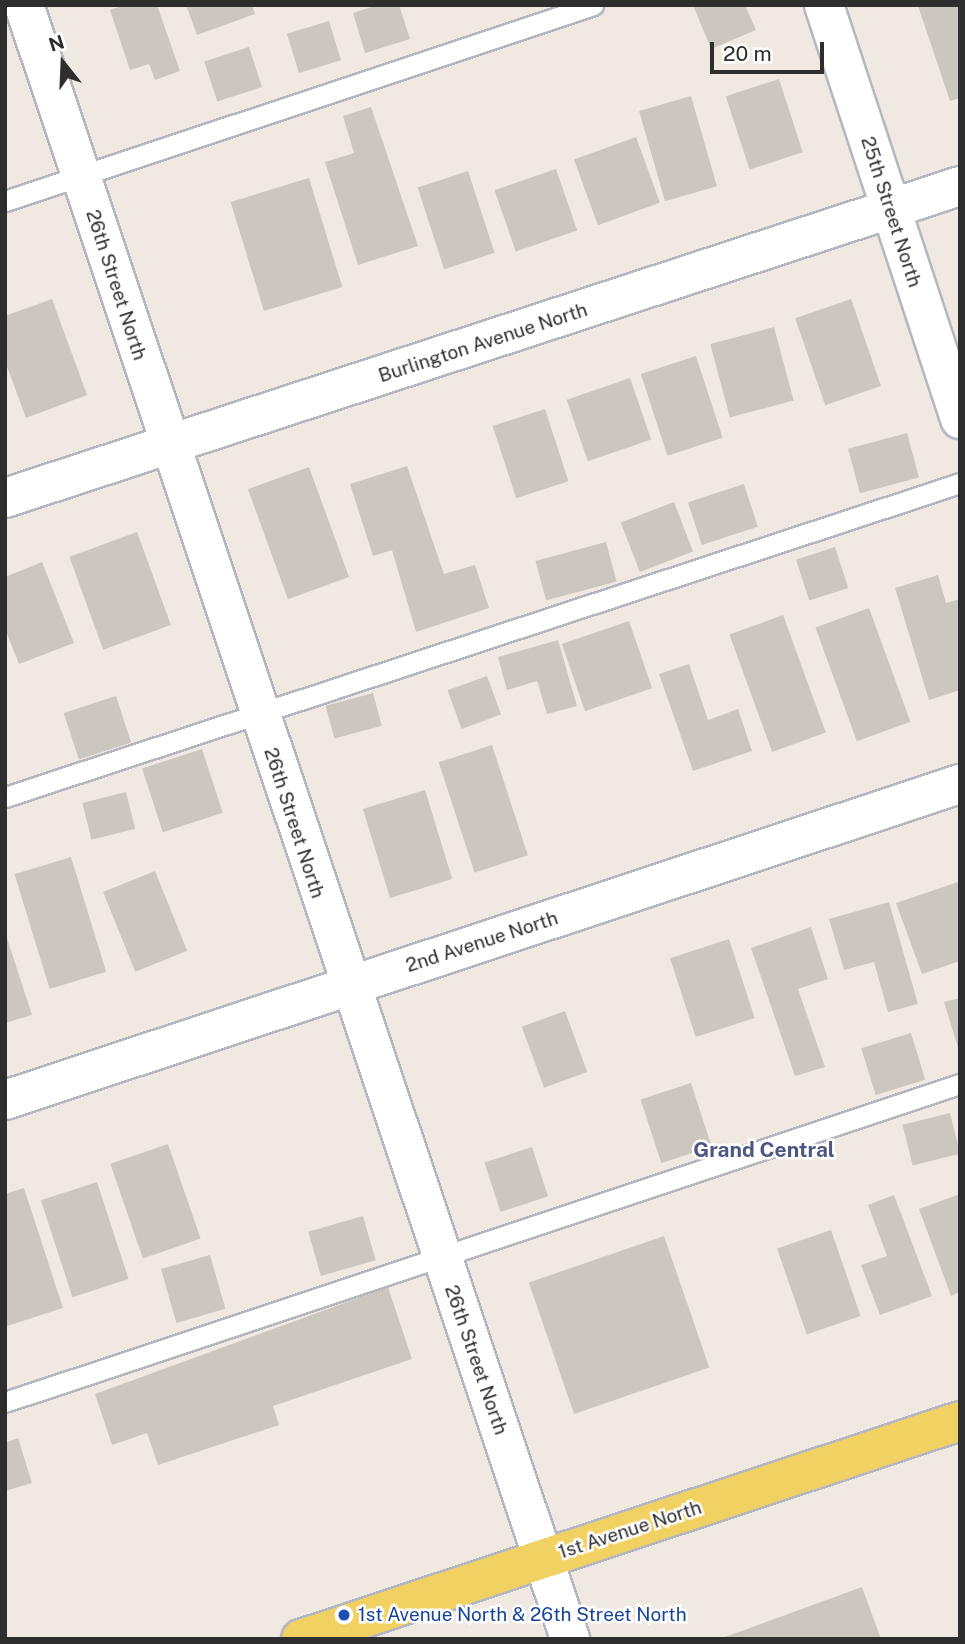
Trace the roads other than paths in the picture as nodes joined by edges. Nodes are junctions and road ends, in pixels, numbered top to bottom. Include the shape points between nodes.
1 (24, 5) edge
2 (593, 5) edge
3 (824, 5) edge
4 (80, 176) junction
5 (960, 186) edge
6 (5, 201) edge
7 (891, 210) junction
8 (960, 419) edge
9 (169, 444) junction
10 (960, 483) edge
11 (5, 498) edge
12 (258, 714) junction
13 (960, 784) edge
14 (5, 797) edge
15 (348, 986) junction
16 (960, 1084) edge
17 (5, 1100) edge
18 (440, 1257) junction
19 (5, 1402) edge
20 (960, 1421) edge
21 (543, 1559) junction
22 (312, 1637) edge
23 (570, 1639) edge

1 - 4 street, 26th Street North
2 - 4 lane
3 - 7 street, 25th Street North
4 - 6 lane
4 - 9 street, 26th Street North
5 - 7 street, Burlington Avenue North
7 - 8 street, 25th Street North
7 - 9 street, Burlington Avenue North
9 - 11 street, Burlington Avenue North
9 - 12 street, 26th Street North
10 - 12 lane
12 - 14 lane
12 - 15 street, 26th Street North
13 - 15 street, 2nd Avenue North
15 - 17 street, 2nd Avenue North
15 - 18 street, 26th Street North
16 - 18 lane
18 - 19 lane
18 - 21 street, 26th Street North
20 - 21 main road, 1st Avenue North
21 - 22 main road, 1st Avenue North
21 - 23 street, 26th Street North

